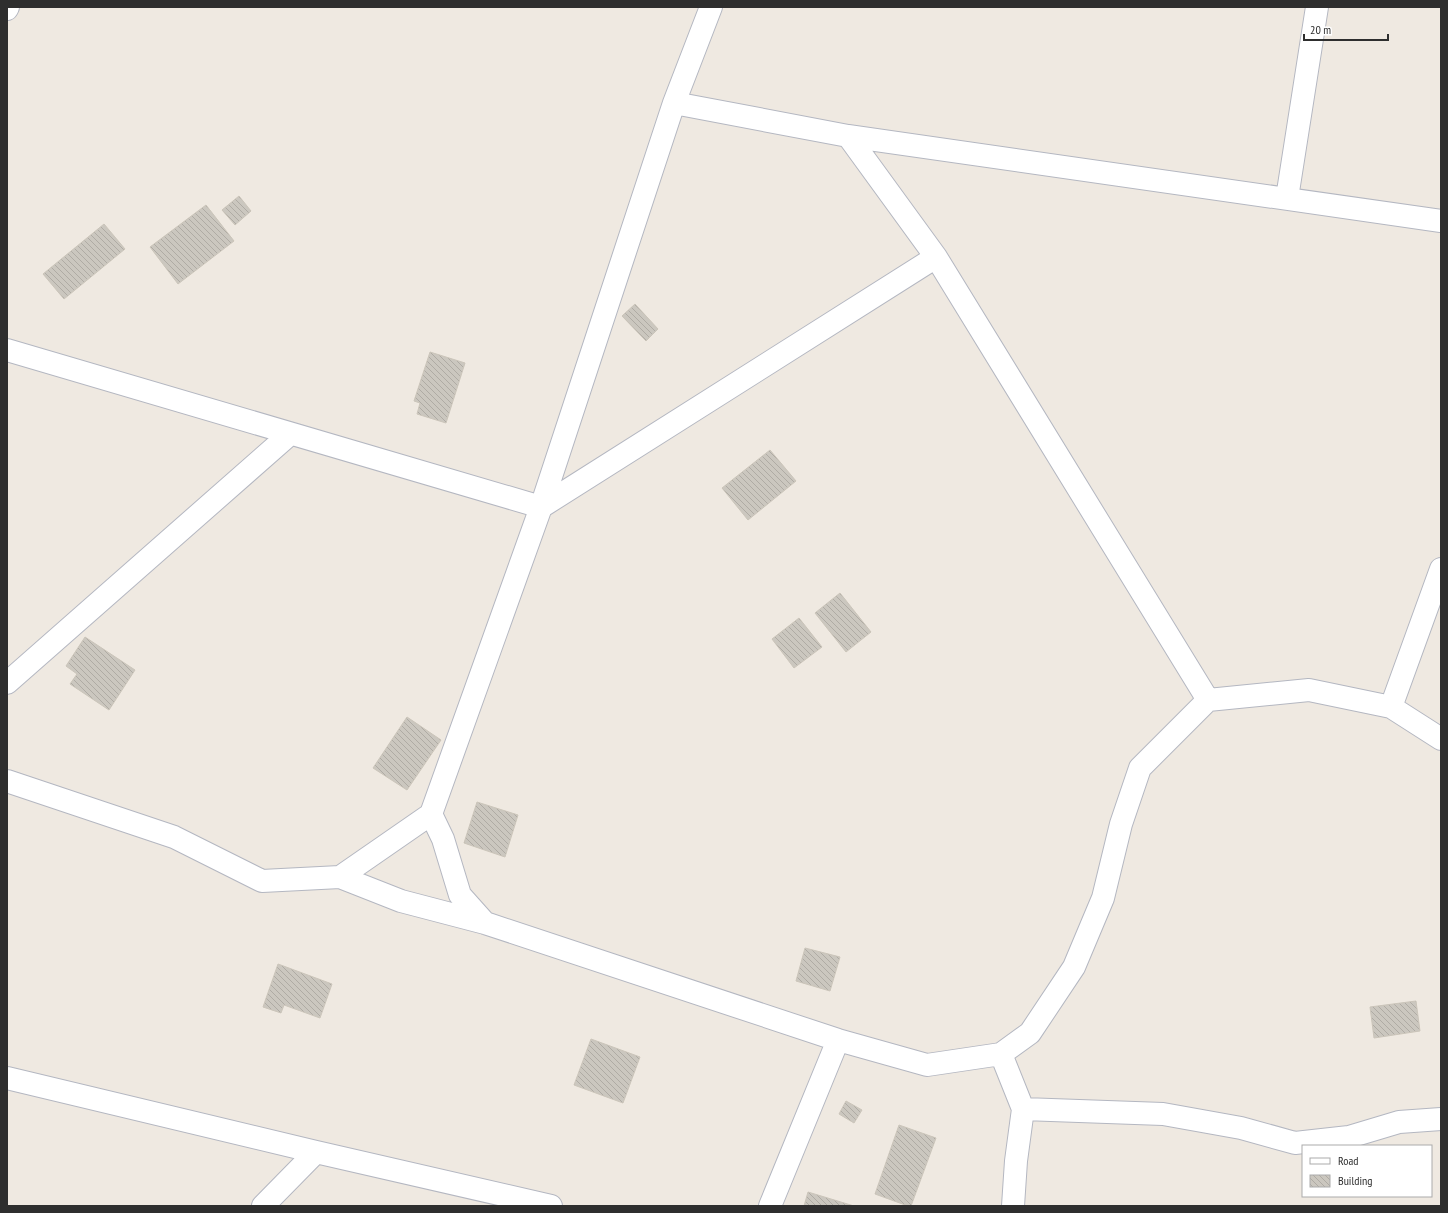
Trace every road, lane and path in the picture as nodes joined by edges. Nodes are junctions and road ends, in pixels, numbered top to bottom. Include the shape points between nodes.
1 (711, 7) edge
2 (1317, 7) edge
3 (674, 103) junction
4 (848, 136) junction
5 (1287, 198) junction
6 (1441, 220) edge
7 (936, 257) junction
8 (7, 350) edge
9 (290, 434) junction
10 (541, 508) junction
11 (1441, 569) edge
12 (7, 683) edge
13 (1208, 700) junction
14 (1391, 707) junction
15 (1441, 739) edge
16 (7, 781) edge
17 (432, 814) junction
18 (340, 877) junction
19 (485, 923) junction
20 (838, 1040) junction
21 (1001, 1054) junction
22 (7, 1078) edge
23 (1023, 1109) junction
24 (1441, 1119) edge
25 (316, 1152) junction
26 (499, 1200) edge
27 (263, 1206) edge
28 (551, 1206) edge
29 (770, 1206) edge
30 (1013, 1206) edge

1 - 3 street
2 - 5 street
3 - 4 street
3 - 10 street
4 - 5 street
4 - 7 street
5 - 6 street
7 - 10 street
7 - 13 street
8 - 9 street
9 - 10 street
9 - 12 street
10 - 17 street
11 - 14 street
13 - 14 street via 1309,690
13 - 21 street via 1140,768 1121,824 1103,898 1074,967 1030,1034
14 - 15 street
16 - 18 street via 174,837 262,881
17 - 18 street
17 - 19 street via 443,839 460,895
18 - 19 street via 401,901
19 - 20 street
20 - 21 street via 927,1065
20 - 29 street
21 - 23 street
22 - 25 street
23 - 24 street via 1163,1114 1241,1128 1295,1143 1349,1137 1399,1122
23 - 30 street
25 - 26 street
25 - 27 street
26 - 28 street

